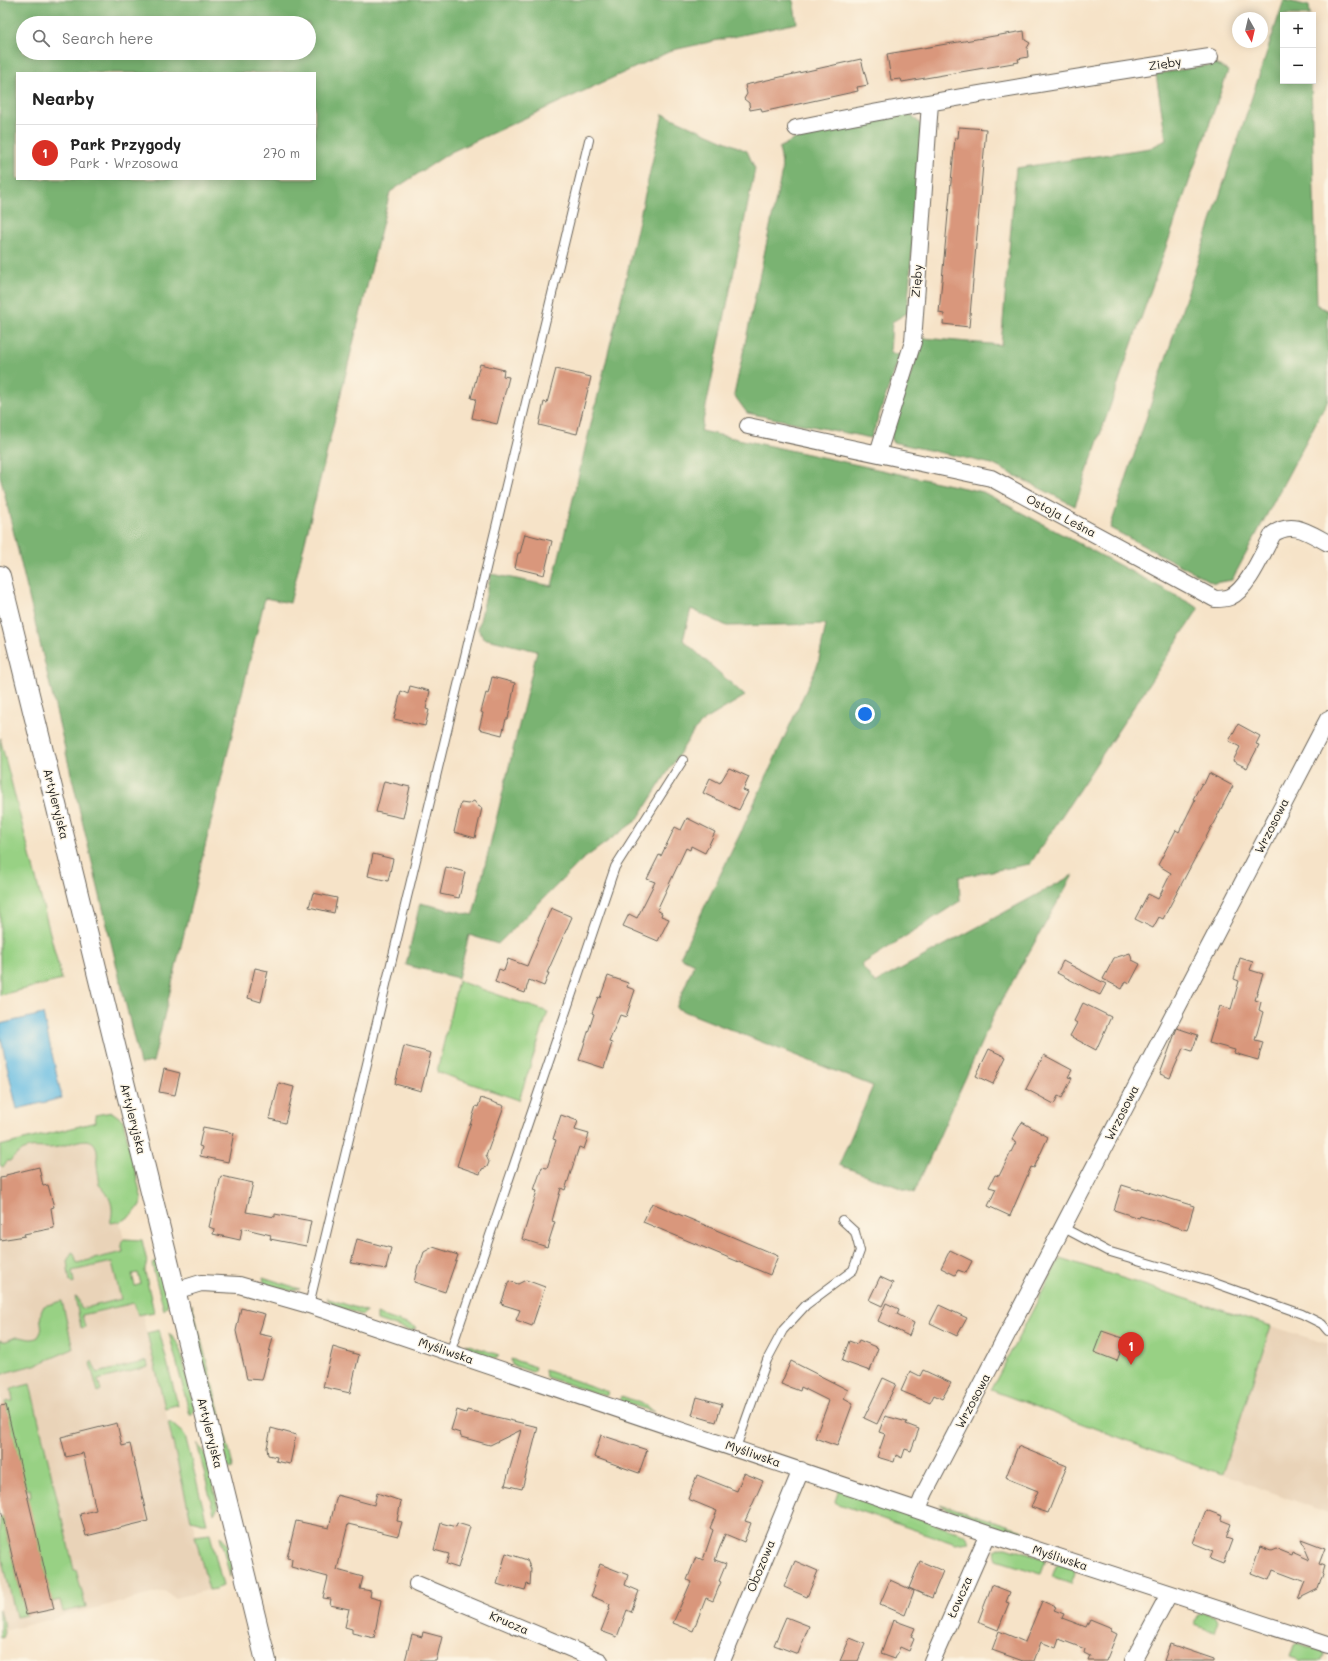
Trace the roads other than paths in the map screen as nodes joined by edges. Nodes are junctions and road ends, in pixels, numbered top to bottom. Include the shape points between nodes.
1 (1210, 57) dead end
2 (930, 103) junction
3 (796, 128) dead end
4 (589, 140) dead end
5 (748, 426) dead end
6 (878, 453) junction
7 (1328, 543) edge
8 (0, 576) edge
9 (1328, 719) edge
10 (683, 760) dead end
11 (842, 1220) dead end
12 (1064, 1228) junction
13 (175, 1291) junction
14 (309, 1305) junction
15 (1328, 1331) edge
16 (450, 1353) junction
17 (736, 1448) junction
18 (801, 1470) junction
19 (918, 1509) junction
20 (988, 1534) junction
21 (417, 1584) dead end
22 (1169, 1594) junction
23 (1328, 1645) edge
24 (266, 1661) edge
25 (600, 1661) edge
26 (722, 1661) edge
27 (932, 1661) edge
28 (1133, 1661) edge

1 - 2 street, Zięby
2 - 3 street, Zięby
2 - 6 street, Zięby via 913,342
4 - 14 lane
5 - 6 street, Ostoja Leśna
6 - 7 street, Ostoja Leśna via 992,478 1215,599 1230,597 1239,591 1273,534 1281,529 1292,527
8 - 13 street, Artyleryjska
9 - 12 street, Wrzosowa
10 - 16 lane via 615,867
11 - 17 lane via 855,1232 860,1251 853,1270 806,1305 783,1330 767,1360
12 - 15 lane via 1107,1251 1210,1281 1302,1314 1322,1324
12 - 19 street, Wrzosowa
13 - 14 street, Myśliwska via 201,1283 239,1285
13 - 24 street, Artyleryjska
14 - 16 street, Myśliwska
16 - 17 street, Myśliwska
17 - 18 street, Myśliwska
18 - 19 street, Myśliwska
18 - 26 street, Obozowa
19 - 20 street, Myśliwska
20 - 22 street, Myśliwska
20 - 27 street, Łowcza
21 - 25 street, Krucza
22 - 23 street, Myśliwska
22 - 28 street

